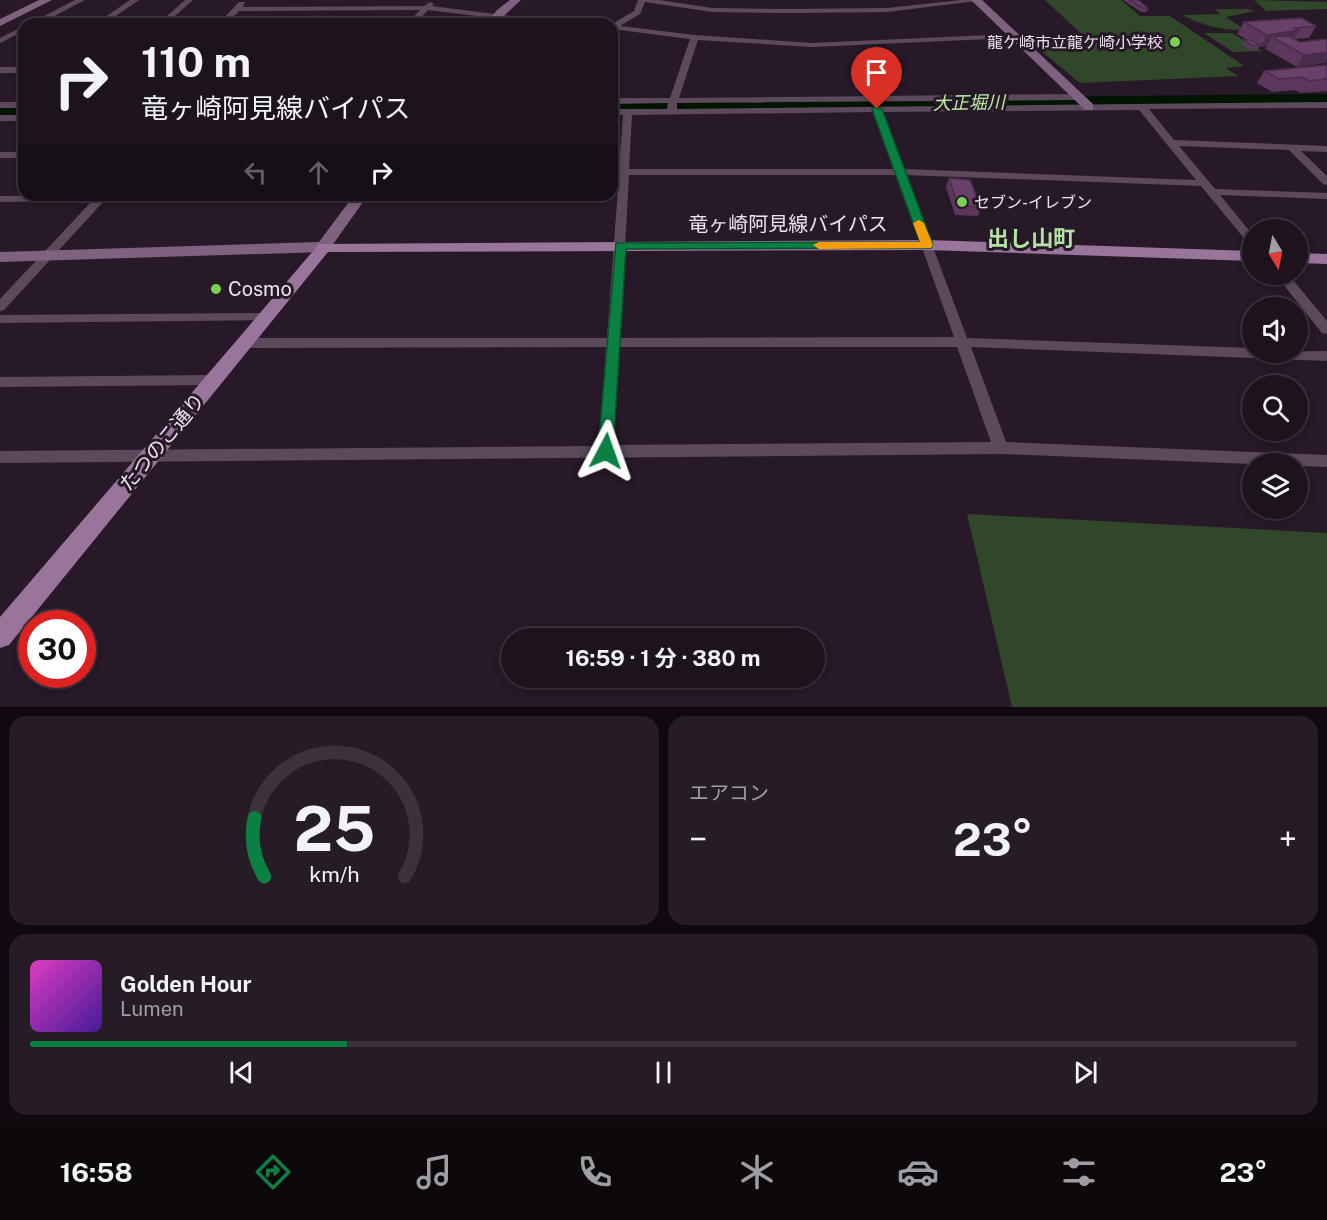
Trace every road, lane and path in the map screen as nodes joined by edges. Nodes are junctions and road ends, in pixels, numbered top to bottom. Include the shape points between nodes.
1 (47, 0) edge
2 (81, 0) edge
3 (135, 0) edge
4 (189, 0) edge
5 (247, 0) edge
6 (437, 0) edge
7 (516, 0) edge
8 (644, 0) edge
9 (976, 0) edge
10 (981, 0) edge
11 (778, 1) edge
12 (425, 8) junction
13 (237, 9) junction
14 (791, 11) junction
15 (498, 15) junction
16 (45, 18) edge
17 (108, 18) edge
18 (169, 18) edge
19 (228, 18) edge
20 (416, 18) edge
21 (495, 18) edge
22 (516, 18) edge
23 (0, 22) edge
24 (618, 23) edge
25 (618, 28) edge
26 (18, 31) edge
27 (1012, 36) junction
28 (696, 38) junction
29 (0, 40) edge
30 (0, 70) edge
31 (18, 70) edge
32 (1078, 97) junction
33 (618, 101) edge
34 (0, 105) edge
35 (18, 105) edge
36 (1327, 105) edge
37 (672, 106) junction
38 (1089, 107) junction
39 (1142, 107) junction
40 (877, 109) junction
41 (628, 111) junction
42 (618, 112) edge
43 (0, 118) edge
44 (18, 118) edge
45 (1172, 143) junction
46 (1292, 148) junction
47 (1327, 149) edge
48 (18, 154) edge
49 (0, 155) edge
50 (618, 172) edge
51 (899, 172) junction
52 (1327, 182) edge
53 (1209, 188) junction
54 (1327, 196) edge
55 (0, 199) edge
56 (18, 199) edge
57 (98, 201) edge
58 (357, 201) edge
59 (1242, 229) edge
60 (927, 245) junction
61 (620, 246) junction
62 (324, 247) junction
63 (1242, 256) edge
64 (0, 257) edge
65 (47, 257) junction
66 (1308, 258) edge
67 (1327, 259) edge
68 (1290, 285) edge
69 (0, 308) edge
70 (267, 316) junction
71 (0, 319) edge
72 (1327, 330) edge
73 (613, 341) junction
74 (962, 342) junction
75 (244, 343) junction
76 (1327, 356) edge
77 (213, 380) junction
78 (0, 382) edge
79 (1001, 448) junction
80 (606, 451) junction
81 (151, 455) junction
82 (0, 457) edge
83 (1327, 461) edge
84 (0, 636) edge

1 - 23 street
2 - 16 street
3 - 17 street
4 - 18 street
5 - 13 street
6 - 12 street
7 - 15 street
8 - 14 street via 711,10
8 - 24 street via 637,12
9 - 10 street
9 - 14 street via 887,10
9 - 27 street
11 - 14 street
12 - 13 street
12 - 15 street
12 - 20 street
13 - 19 street
15 - 21 street
15 - 22 street
25 - 28 street
26 - 29 street
27 - 28 street via 812,45
27 - 32 street
28 - 37 street
30 - 31 street
32 - 37 street
32 - 38 street
33 - 37 street
34 - 35 street
36 - 39 street
37 - 40 street
37 - 41 street
38 - 39 street
38 - 40 street
39 - 45 street
40 - 51 street
41 - 42 street
41 - 50 street
43 - 44 street
45 - 46 street
45 - 53 street
46 - 47 street
46 - 52 street
48 - 49 street
50 - 51 street
50 - 61 street
51 - 53 street
51 - 60 street
53 - 54 street
53 - 59 street
55 - 56 street
57 - 65 street
58 - 62 street
60 - 61 main road, 竜ヶ崎阿見線バイパス
60 - 63 main road, 竜ヶ崎阿見線バイパス
60 - 74 street
61 - 62 main road, 竜ヶ崎阿見線バイパス
61 - 73 street
62 - 65 street
62 - 70 main road, たつのこ通り
64 - 65 street
65 - 69 street
66 - 67 main road
68 - 72 street
70 - 71 street
70 - 75 main road, たつのこ通り
73 - 74 street
73 - 75 street
73 - 80 street
74 - 76 street
74 - 79 street
75 - 77 main road, たつのこ通り
77 - 78 street
77 - 81 main road, たつのこ通り
79 - 80 street
79 - 83 street
80 - 81 street
81 - 82 street
81 - 84 main road, たつのこ通り

